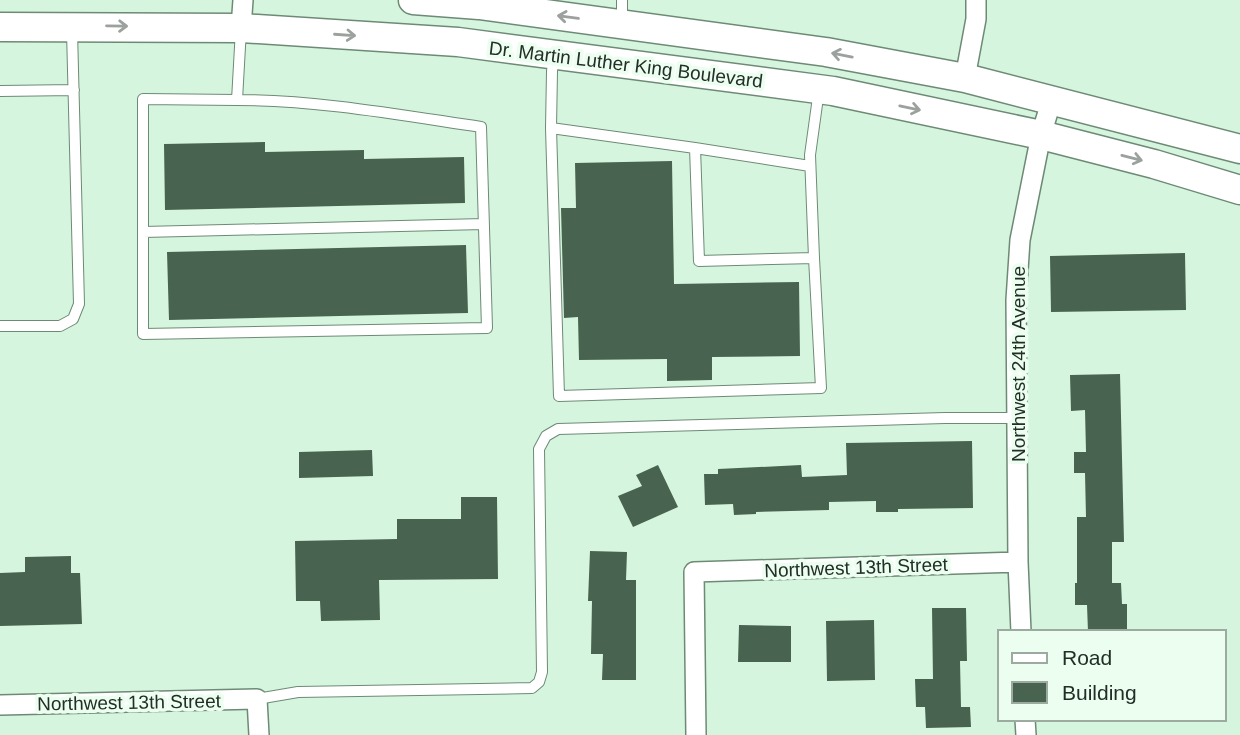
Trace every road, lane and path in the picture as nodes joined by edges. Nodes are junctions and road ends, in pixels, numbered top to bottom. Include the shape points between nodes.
1 (243, 0) edge
2 (413, 0) edge
3 (976, 0) edge
4 (479, 2) edge
5 (622, 12) edge
6 (72, 26) junction
7 (0, 27) edge
8 (241, 28) junction
9 (555, 55) junction
10 (965, 78) junction
11 (742, 79) junction
12 (74, 90) junction
13 (819, 90) junction
14 (0, 91) edge
15 (1052, 99) junction
16 (237, 100) junction
17 (551, 128) junction
18 (1041, 135) junction
19 (695, 148) junction
20 (1240, 149) edge
21 (810, 166) junction
22 (1240, 190) edge
23 (484, 223) junction
24 (143, 232) junction
25 (814, 258) junction
26 (0, 326) edge
27 (1017, 418) junction
28 (1018, 562) junction
29 (1021, 630) edge
30 (257, 699) junction
31 (0, 705) edge
32 (258, 735) edge
33 (696, 735) edge

1 - 8 street
2 - 4 main road, Dr. Martin Luther King Boulevard
3 - 10 street
5 -> 4 main road, Dr. Martin Luther King Boulevard
10 -> 5 main road, Dr. Martin Luther King Boulevard
6 - 7 main road, Dr. Martin Luther King Boulevard
6 -> 8 main road, Dr. Martin Luther King Boulevard
6 - 12 lane
8 -> 9 main road, Dr. Martin Luther King Boulevard via 458,42
8 - 16 lane
9 - 11 main road, Dr. Martin Luther King Boulevard
9 - 17 lane
10 - 11 main road via 908,86 781,65
10 - 15 main road, Dr. Martin Luther King Boulevard
11 - 13 main road, Dr. Martin Luther King Boulevard
12 - 14 lane
12 - 26 lane via 79,304 73,319 60,326
13 -> 18 main road, Dr. Martin Luther King Boulevard
13 - 21 lane
15 - 18 street, Northwest 24th Avenue
15 - 20 main road, Dr. Martin Luther King Boulevard
16 - 23 lane via 367,110 481,127
16 - 24 lane via 143,99
17 - 19 lane
17 - 25 lane via 559,396 821,388
18 -> 22 main road, Dr. Martin Luther King Boulevard
18 - 27 street, Northwest 24th Avenue via 1020,240
19 - 21 lane
19 - 25 lane via 699,261
21 - 25 lane
23 - 24 lane
23 - 24 lane via 487,328 143,334
27 - 28 street, Northwest 24th Avenue
27 - 30 lane via 558,429 546,436 539,449 542,672 533,688 298,692
28 - 29 street, Northwest 24th Avenue
28 - 33 street, Northwest 13th Street via 694,572
30 - 31 street, Northwest 13th Street
30 - 32 street

